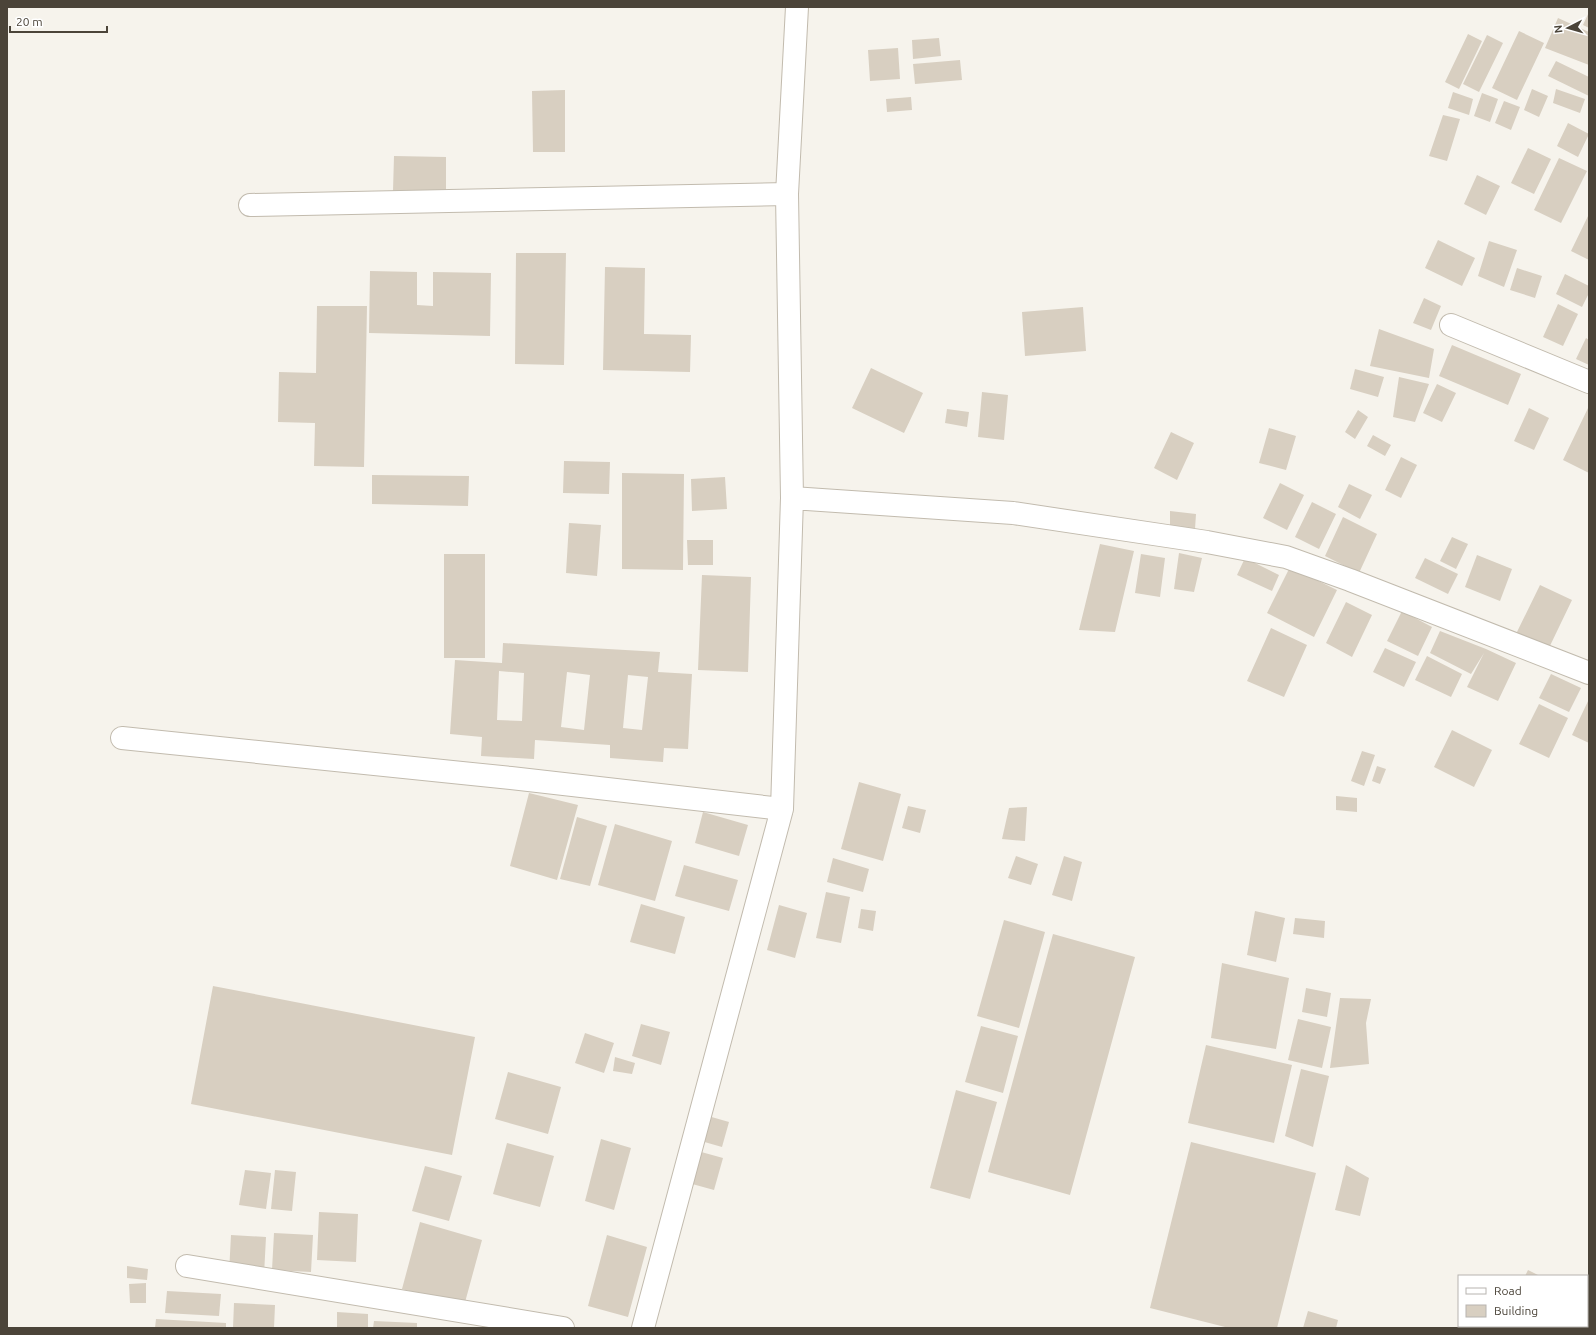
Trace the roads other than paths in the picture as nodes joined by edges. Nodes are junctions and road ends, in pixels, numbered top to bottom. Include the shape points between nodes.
1 (797, 7) edge
2 (788, 194) junction
3 (250, 204) dead end
4 (1451, 325) dead end
5 (1589, 382) edge
6 (792, 498) junction
7 (1589, 673) edge
8 (122, 738) dead end
9 (782, 809) junction
10 (187, 1266) dead end
11 (564, 1328) edge
12 (643, 1328) edge

1 - 2 street
2 - 3 street
2 - 6 street
4 - 5 street
6 - 7 street via 1013,514 1208,542 1286,557
6 - 9 street
8 - 9 street
9 - 12 street
10 - 11 street

